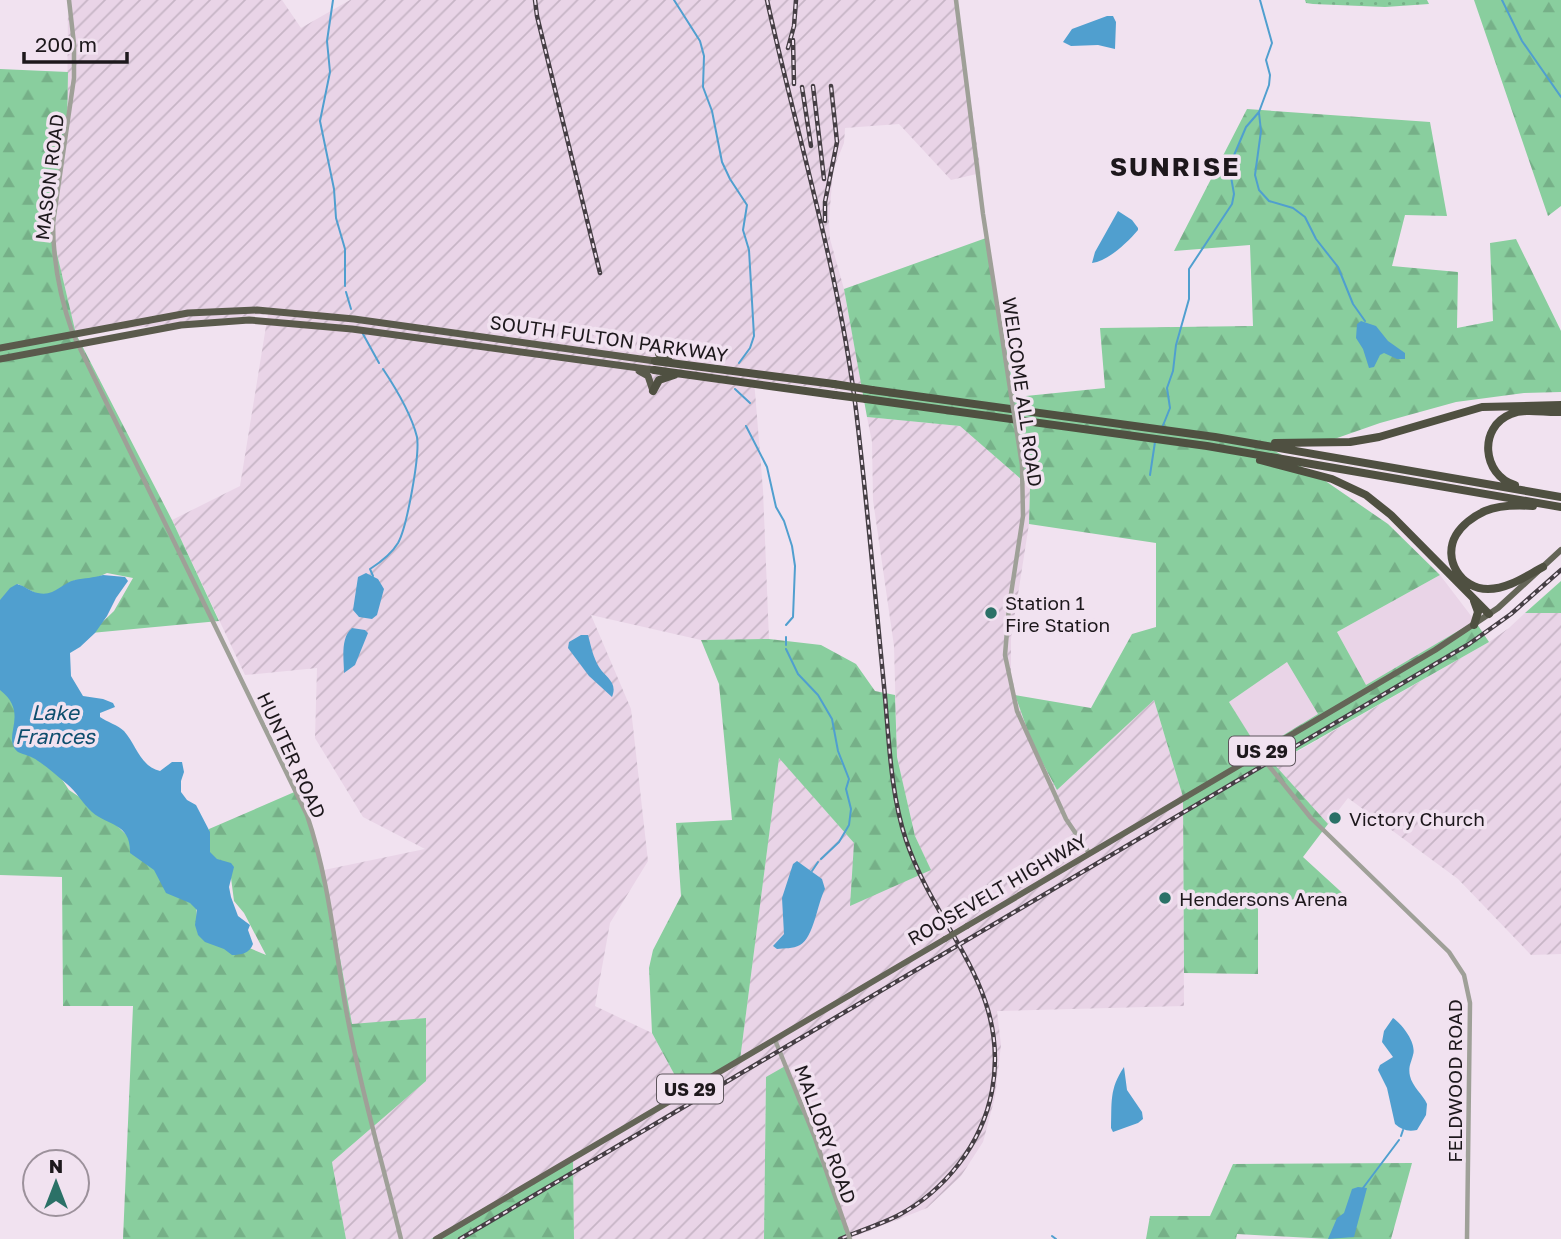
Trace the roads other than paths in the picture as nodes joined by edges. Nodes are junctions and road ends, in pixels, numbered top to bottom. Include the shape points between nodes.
1 (69, 0) edge
2 (956, 0) edge
3 (73, 334) junction
4 (657, 341) joint
5 (78, 344) junction
6 (0, 348) edge
7 (639, 358) junction
8 (0, 359) edge
9 (655, 361) joint
10 (671, 362) junction
11 (621, 366) junction
12 (654, 370) joint
13 (684, 374) junction
14 (100, 391) joint
15 (653, 391) joint
16 (1561, 405) edge
17 (1561, 412) edge
18 (1215, 437) junction
19 (1207, 446) junction
20 (1545, 494) junction
21 (1561, 497) edge
22 (1561, 508) edge
23 (1561, 550) edge
24 (1543, 568) junction
25 (1466, 582) junction
26 (1473, 598) junction
27 (1491, 613) junction
28 (1474, 625) junction
29 (1261, 752) junction
30 (1089, 853) junction
31 (775, 1040) junction
32 (401, 1239) edge
33 (436, 1239) edge
34 (850, 1239) edge
35 (1467, 1239) edge

1 - 3 street, MASON ROAD via 74,78 53,245 60,295
2 - 30 street, WELCOME ALL ROAD, bridge via 1022,466 1023,516 1005,655 1016,707 1066,819
3 - 5 street, MASON ROAD
3 - 6 highway, SOUTH FULTON PARKWAY
3 - 7 highway, SOUTH FULTON PARKWAY via 188,313 266,310
4 - 7 highway via 651,354
4 - 10 highway via 659,354
5 - 8 highway, SOUTH FULTON PARKWAY
5 - 11 highway, SOUTH FULTON PARKWAY via 181,326 270,321
5 - 14 street, MASON ROAD
7 - 9 highway, SOUTH FULTON PARKWAY
9 - 10 highway, SOUTH FULTON PARKWAY
10 - 18 highway, SOUTH FULTON PARKWAY, bridge
11 - 12 highway, SOUTH FULTON PARKWAY
11 - 15 highway via 646,374
12 - 13 highway, SOUTH FULTON PARKWAY
13 - 15 highway via 662,378
13 - 19 highway, SOUTH FULTON PARKWAY, bridge
14 - 32 street, HUNTER ROAD via 307,815 330,898 355,1056
16 - 18 highway via 1482,407 1350,442 1304,444
17 - 20 highway via 1509,415 1496,425 1488,446 1491,466 1500,478
18 - 20 highway
19 - 22 highway
19 - 26 highway via 1355,489 1391,514
20 - 21 highway
22 - 25 highway via 1500,507 1474,518 1456,535 1452,551 1455,569
23 - 24 main road, ROOSEVELT HIGHWAY / US 29
24 - 25 highway via 1494,589
24 - 27 main road, ROOSEVELT HIGHWAY / US 29
25 - 27 highway
26 - 27 highway
26 - 28 highway via 1478,612
27 - 28 main road, ROOSEVELT HIGHWAY / US 29
28 - 29 main road, ROOSEVELT HIGHWAY / US 29
29 - 30 main road, ROOSEVELT HIGHWAY / US 29
29 - 35 street, FELDWOOD ROAD via 1311,818 1449,952 1464,975 1470,1003
30 - 31 main road, ROOSEVELT HIGHWAY / US 29, bridge
31 - 33 main road, ROOSEVELT HIGHWAY / US 29
31 - 34 street, MALLORY ROAD, bridge

